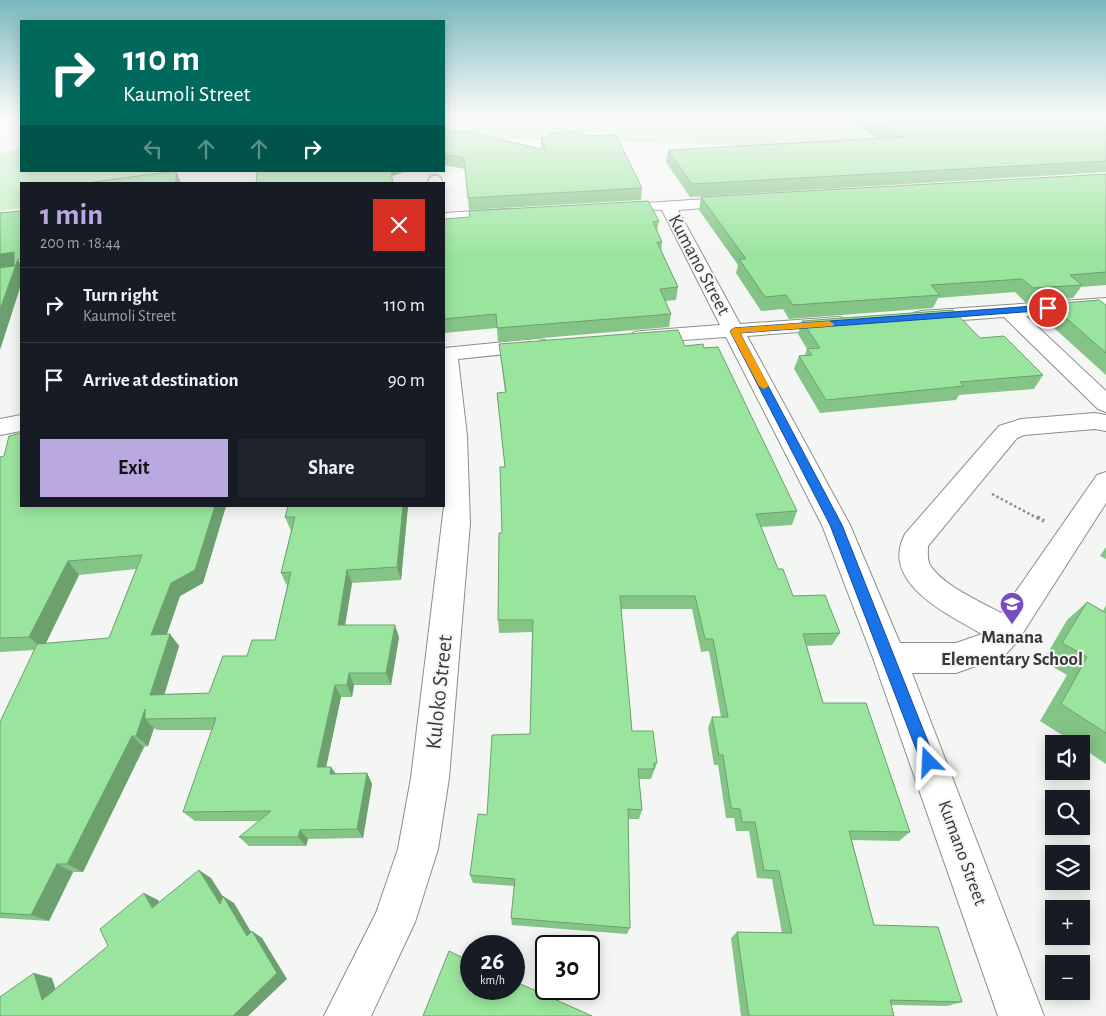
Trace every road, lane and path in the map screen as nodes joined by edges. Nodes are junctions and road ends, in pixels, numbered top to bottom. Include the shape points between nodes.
1 (750, 201) edge
2 (666, 206) junction
3 (633, 207) edge
4 (520, 213) edge
5 (445, 218) edge
6 (1106, 304) edge
7 (1009, 310) junction
8 (900, 319) edge
9 (860, 322) edge
10 (734, 331) junction
11 (619, 339) edge
12 (560, 343) edge
13 (445, 354) edge
14 (1106, 404) edge
15 (20, 423) edge
16 (1106, 423) edge
17 (0, 427) edge
18 (1106, 482) edge
19 (983, 489) dead end
20 (1045, 521) dead end
21 (1006, 632) junction
22 (890, 658) junction
23 (347, 1016) edge
24 (1021, 1016) edge

1 - 2 street
2 - 3 street
2 - 10 street, Kumano Street
4 - 5 street
6 - 7 street
7 - 8 street
7 - 14 street
9 - 10 street
10 - 11 street
10 - 22 street, Kumano Street via 836,525
12 - 13 street
13 - 23 street, Kuloko Street via 455,436 456,523 430,778 418,850 394,922
15 - 17 street
16 - 21 street via 1095,421 1020,427 1008,432 914,542 912,554 918,572 937,590
18 - 21 street
19 - 20 path
21 - 22 street via 992,646 956,658
22 - 24 street, Kumano Street

